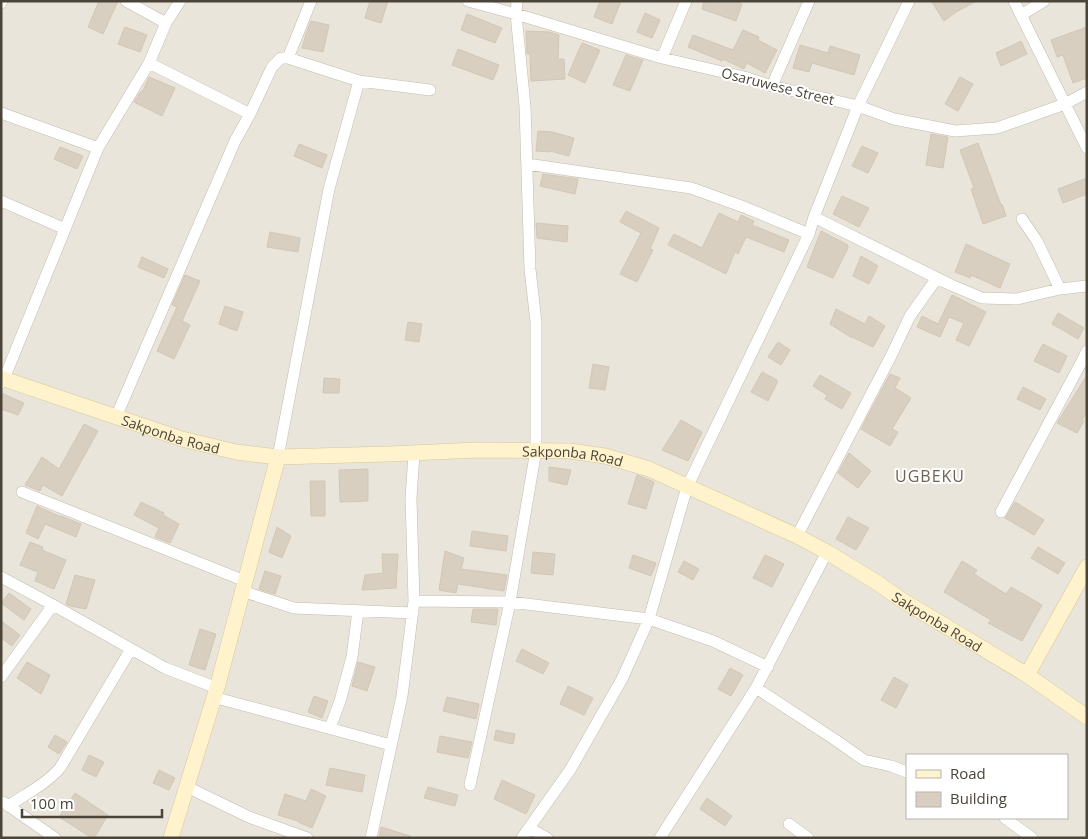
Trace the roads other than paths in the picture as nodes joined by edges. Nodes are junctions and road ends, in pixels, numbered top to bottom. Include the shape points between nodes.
1 (126, 1) edge
2 (180, 1) edge
3 (311, 1) edge
4 (468, 1) edge
5 (517, 1) edge
6 (686, 1) edge
7 (809, 1) edge
8 (909, 1) edge
9 (1014, 1) edge
10 (1044, 1) edge
11 (516, 14) junction
12 (1021, 15) junction
13 (166, 23) junction
14 (288, 58) junction
15 (662, 58) junction
16 (149, 63) junction
17 (359, 81) junction
18 (772, 86) junction
19 (430, 90) dead end
20 (1087, 92) edge
21 (1065, 104) junction
22 (858, 106) junction
23 (1, 114) edge
24 (250, 114) junction
25 (98, 148) junction
26 (1087, 148) edge
27 (526, 164) junction
28 (1, 201) edge
29 (814, 217) junction
30 (1022, 219) dead end
31 (65, 229) junction
32 (809, 234) junction
33 (937, 278) junction
34 (1087, 286) edge
35 (1060, 289) junction
36 (1087, 351) edge
37 (2, 380) edge
38 (116, 417) junction
39 (536, 450) junction
40 (414, 454) junction
41 (278, 456) junction
42 (687, 487) junction
43 (22, 492) dead end
44 (1001, 512) dead end
45 (797, 536) junction
46 (827, 552) junction
47 (1087, 567) edge
48 (1, 577) edge
49 (244, 586) junction
50 (510, 602) junction
51 (53, 605) junction
52 (414, 607) junction
53 (358, 611) junction
54 (649, 619) junction
55 (131, 649) junction
56 (768, 667) junction
57 (1027, 674) junction
58 (1, 676) edge
59 (756, 688) junction
60 (215, 693) junction
61 (1087, 717) edge
62 (330, 728) junction
63 (391, 745) junction
64 (906, 772) edge
65 (470, 785) dead end
66 (186, 787) junction
67 (4, 804) edge
68 (1006, 819) edge
69 (789, 824) dead end
70 (529, 828) junction
71 (54, 838) edge
72 (171, 838) edge
73 (307, 838) edge
74 (371, 838) edge
75 (522, 838) edge
76 (547, 838) edge
77 (660, 838) edge
78 (808, 838) edge
79 (1032, 838) edge

1 - 13 street
2 - 13 street
3 - 14 street
4 - 11 street, Osaruwese Street
5 - 11 street
6 - 15 street
7 - 18 street
8 - 22 street
9 - 12 street
10 - 12 street
11 - 15 street, Osaruwese Street
11 - 27 street via 525,106
12 - 21 street
13 - 16 street
14 - 17 street
14 - 24 street via 281,58 272,67
15 - 18 street, Osaruwese Street
16 - 24 street
16 - 25 street
17 - 19 street
17 - 41 street via 329,188
18 - 22 street, Osaruwese Street
20 - 21 street, Osaruwese Street
21 - 22 street, Osaruwese Street via 997,128 955,131 894,119
21 - 26 street
22 - 29 street
23 - 25 street
24 - 38 street via 235,141
25 - 31 street
27 - 32 street via 691,188
27 - 39 street via 530,269 536,322
28 - 31 street
29 - 32 street
29 - 33 street
30 - 35 street via 1037,241
31 - 37 street
32 - 42 street
33 - 35 street via 982,298 1017,298
33 - 45 street via 910,316
34 - 35 street
36 - 44 street
37 - 38 main road, Sakponba Road
38 - 41 main road, Sakponba Road via 182,439 236,452
39 - 40 main road, Sakponba Road
39 - 42 main road, Sakponba Road via 605,456
39 - 50 street
40 - 41 main road, Sakponba Road
40 - 52 street via 411,498
41 - 49 main road
42 - 45 main road, Sakponba Road
42 - 54 street
43 - 49 street
45 - 46 main road, Sakponba Road
46 - 56 street
46 - 57 main road, Sakponba Road
47 - 57 main road
48 - 51 street
49 - 53 street via 294,608
49 - 60 main road
50 - 52 street
50 - 54 street
50 - 65 street
51 - 55 street
51 - 58 street
52 - 53 street
52 - 63 street via 402,696
53 - 62 street via 352,657
54 - 56 street via 713,641
54 - 70 street via 622,679 570,770
55 - 60 street
55 - 67 street via 60,768 48,780
56 - 59 street
57 - 61 main road, Sakponba Road
59 - 64 street via 864,760
59 - 77 street
60 - 62 street
60 - 66 main road
62 - 63 street
63 - 74 street
66 - 72 main road
66 - 73 street via 249,817
67 - 71 street
68 - 79 street
69 - 78 street
70 - 75 street
70 - 76 street

